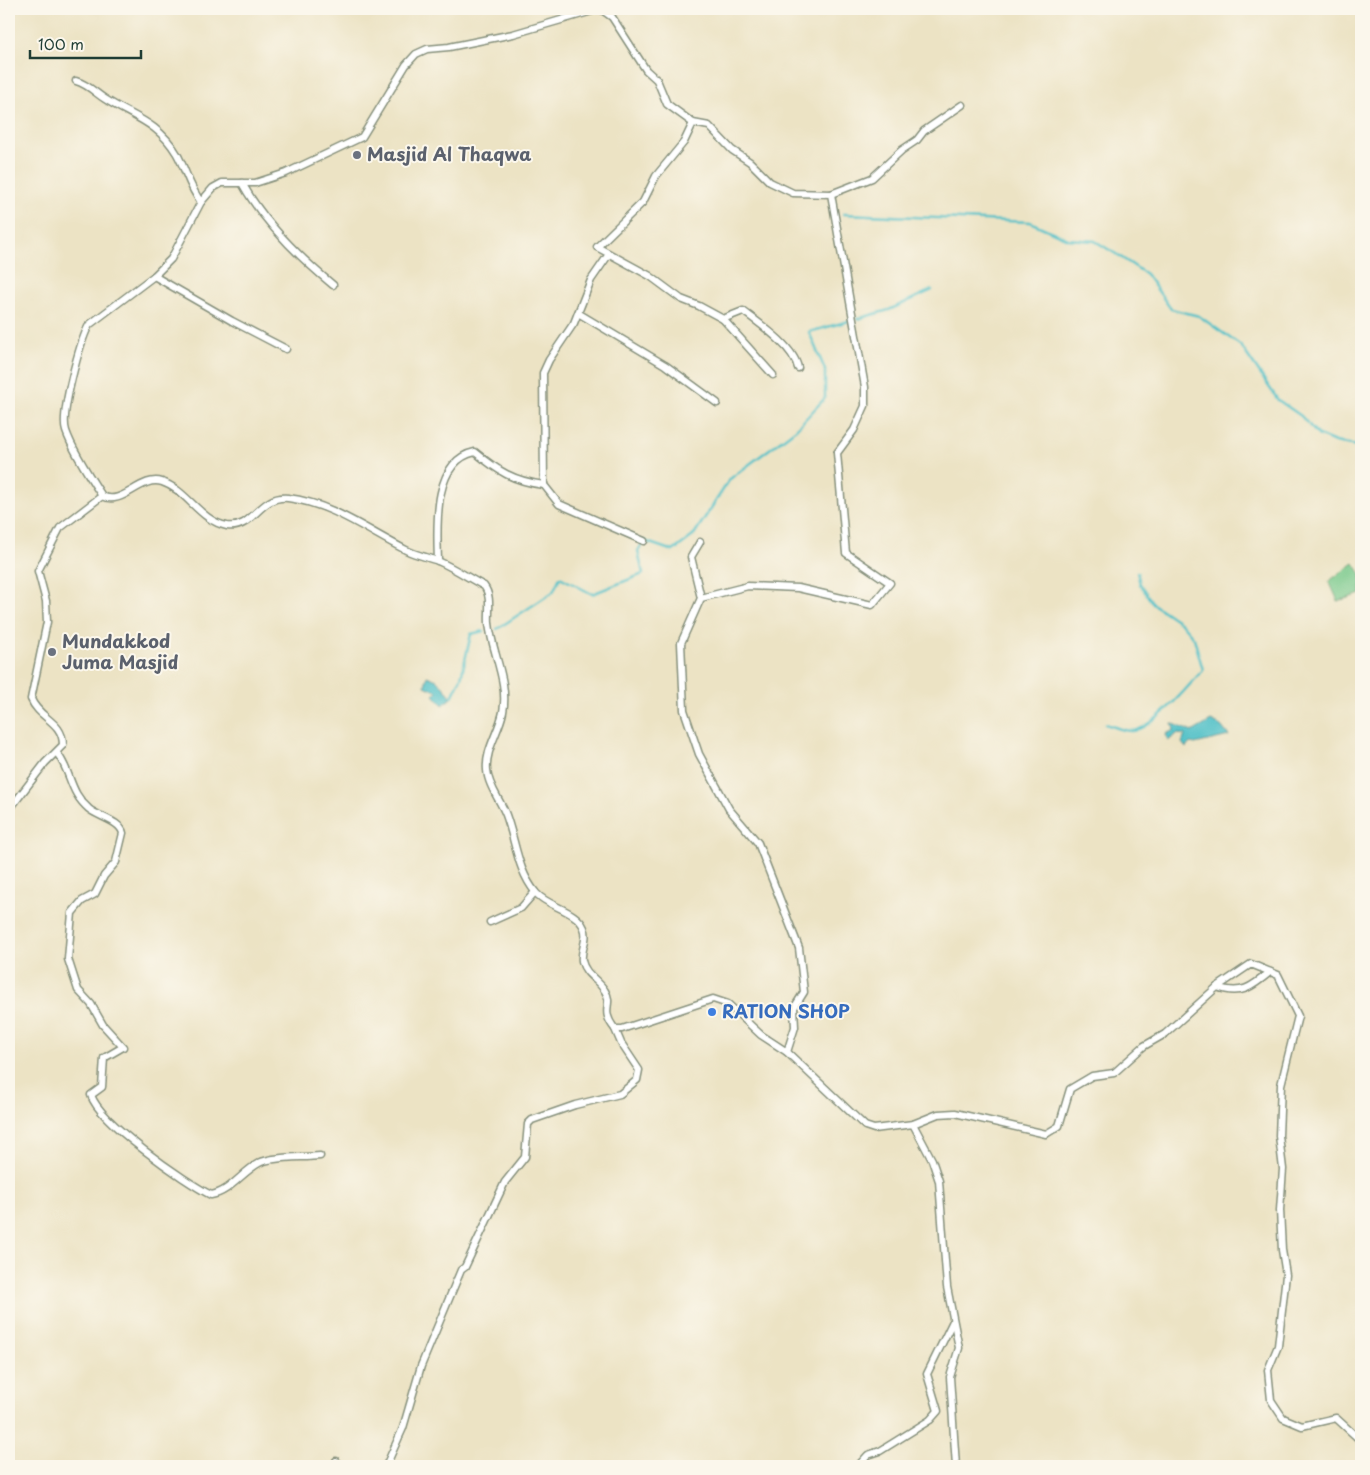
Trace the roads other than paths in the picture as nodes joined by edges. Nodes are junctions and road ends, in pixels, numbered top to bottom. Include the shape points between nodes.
1 (600, 9) edge
2 (76, 81) dead end
3 (962, 105) dead end
4 (693, 123) junction
5 (242, 183) junction
6 (831, 194) junction
7 (201, 202) junction
8 (609, 254) junction
9 (154, 276) junction
10 (333, 285) dead end
11 (578, 313) junction
12 (722, 319) junction
13 (286, 349) dead end
14 (798, 368) dead end
15 (773, 375) dead end
16 (717, 403) dead end
17 (544, 485) junction
18 (102, 496) junction
19 (644, 541) dead end
20 (700, 542) dead end
21 (438, 561) junction
22 (700, 598) junction
23 (57, 753) junction
24 (9, 810) edge
25 (535, 892) junction
26 (490, 922) dead end
27 (1270, 972) junction
28 (1217, 987) junction
29 (615, 1028) junction
30 (787, 1052) junction
31 (913, 1124) junction
32 (320, 1156) dead end
33 (954, 1321) junction
34 (1361, 1441) edge
35 (386, 1466) edge
36 (858, 1466) edge
37 (956, 1466) edge

1 - 4 street via 612,17 646,70 657,80 667,104
1 - 5 street via 513,34 427,49 416,54 362,137 286,173 254,183
2 - 7 street via 147,121 178,156
3 - 6 street via 924,131 872,178
4 - 6 street via 709,126 770,182 793,193
4 - 8 street via 684,142 656,176 643,202 597,247
5 - 7 street via 222,183
5 - 10 street via 254,205 275,230
6 - 22 street via 865,387 865,406 854,430 837,453 846,553 890,583 872,605 798,588 748,586
7 - 9 street via 171,260
8 - 11 street via 591,280
8 - 12 street via 650,276 681,299
9 - 13 street
9 - 18 street via 89,325 70,386 65,430
11 - 16 street via 665,365
11 - 17 street via 543,373
12 - 14 street via 743,311 773,335 796,359
12 - 15 street
17 - 19 street via 559,504
17 - 21 street via 517,480 475,452 464,454 455,462 442,486 437,518
18 - 21 street via 122,495 149,482 160,481 172,486 214,522 238,527 273,499 288,498 324,506 407,551
18 - 23 street via 60,528 38,571 48,622 31,699 35,708 60,730 63,745
20 - 22 street via 691,557
21 - 25 street via 488,591 489,623 505,696 486,772 507,817 518,862
22 - 30 street via 681,643 684,710 698,754 729,808 758,843 799,948 804,992 794,1008 795,1028
23 - 24 street via 45,763
23 - 32 street via 67,767 74,792 101,818 119,825 123,832 116,862 95,894 82,901 72,913 68,944 68,959 78,990 123,1047 104,1058 102,1087 92,1095 97,1105 115,1126 211,1195 222,1192 249,1169 271,1158
25 - 26 street via 521,908
25 - 29 street via 575,917 584,927 584,968 606,992 606,1017
27 - 28 street via 1246,990 1229,991
27 - 28 street via 1251,964
27 - 34 street via 1278,975 1298,1016 1281,1085 1279,1136 1283,1169 1280,1210 1286,1275 1278,1346 1268,1370 1271,1400 1283,1418 1302,1426 1336,1418
28 - 31 street via 1114,1073 1092,1076 1070,1089 1059,1126 1046,1134 955,1113 938,1114
29 - 30 street via 647,1022 713,999 728,1004 761,1035
29 - 35 street via 639,1070 637,1080 620,1094 575,1105 528,1124 525,1157 505,1182 461,1270 421,1366 403,1428
30 - 31 street via 866,1126 874,1129
31 - 33 street via 939,1181 943,1246
33 - 36 street via 927,1374 938,1411 930,1420 868,1455
33 - 37 street via 959,1348 950,1377

